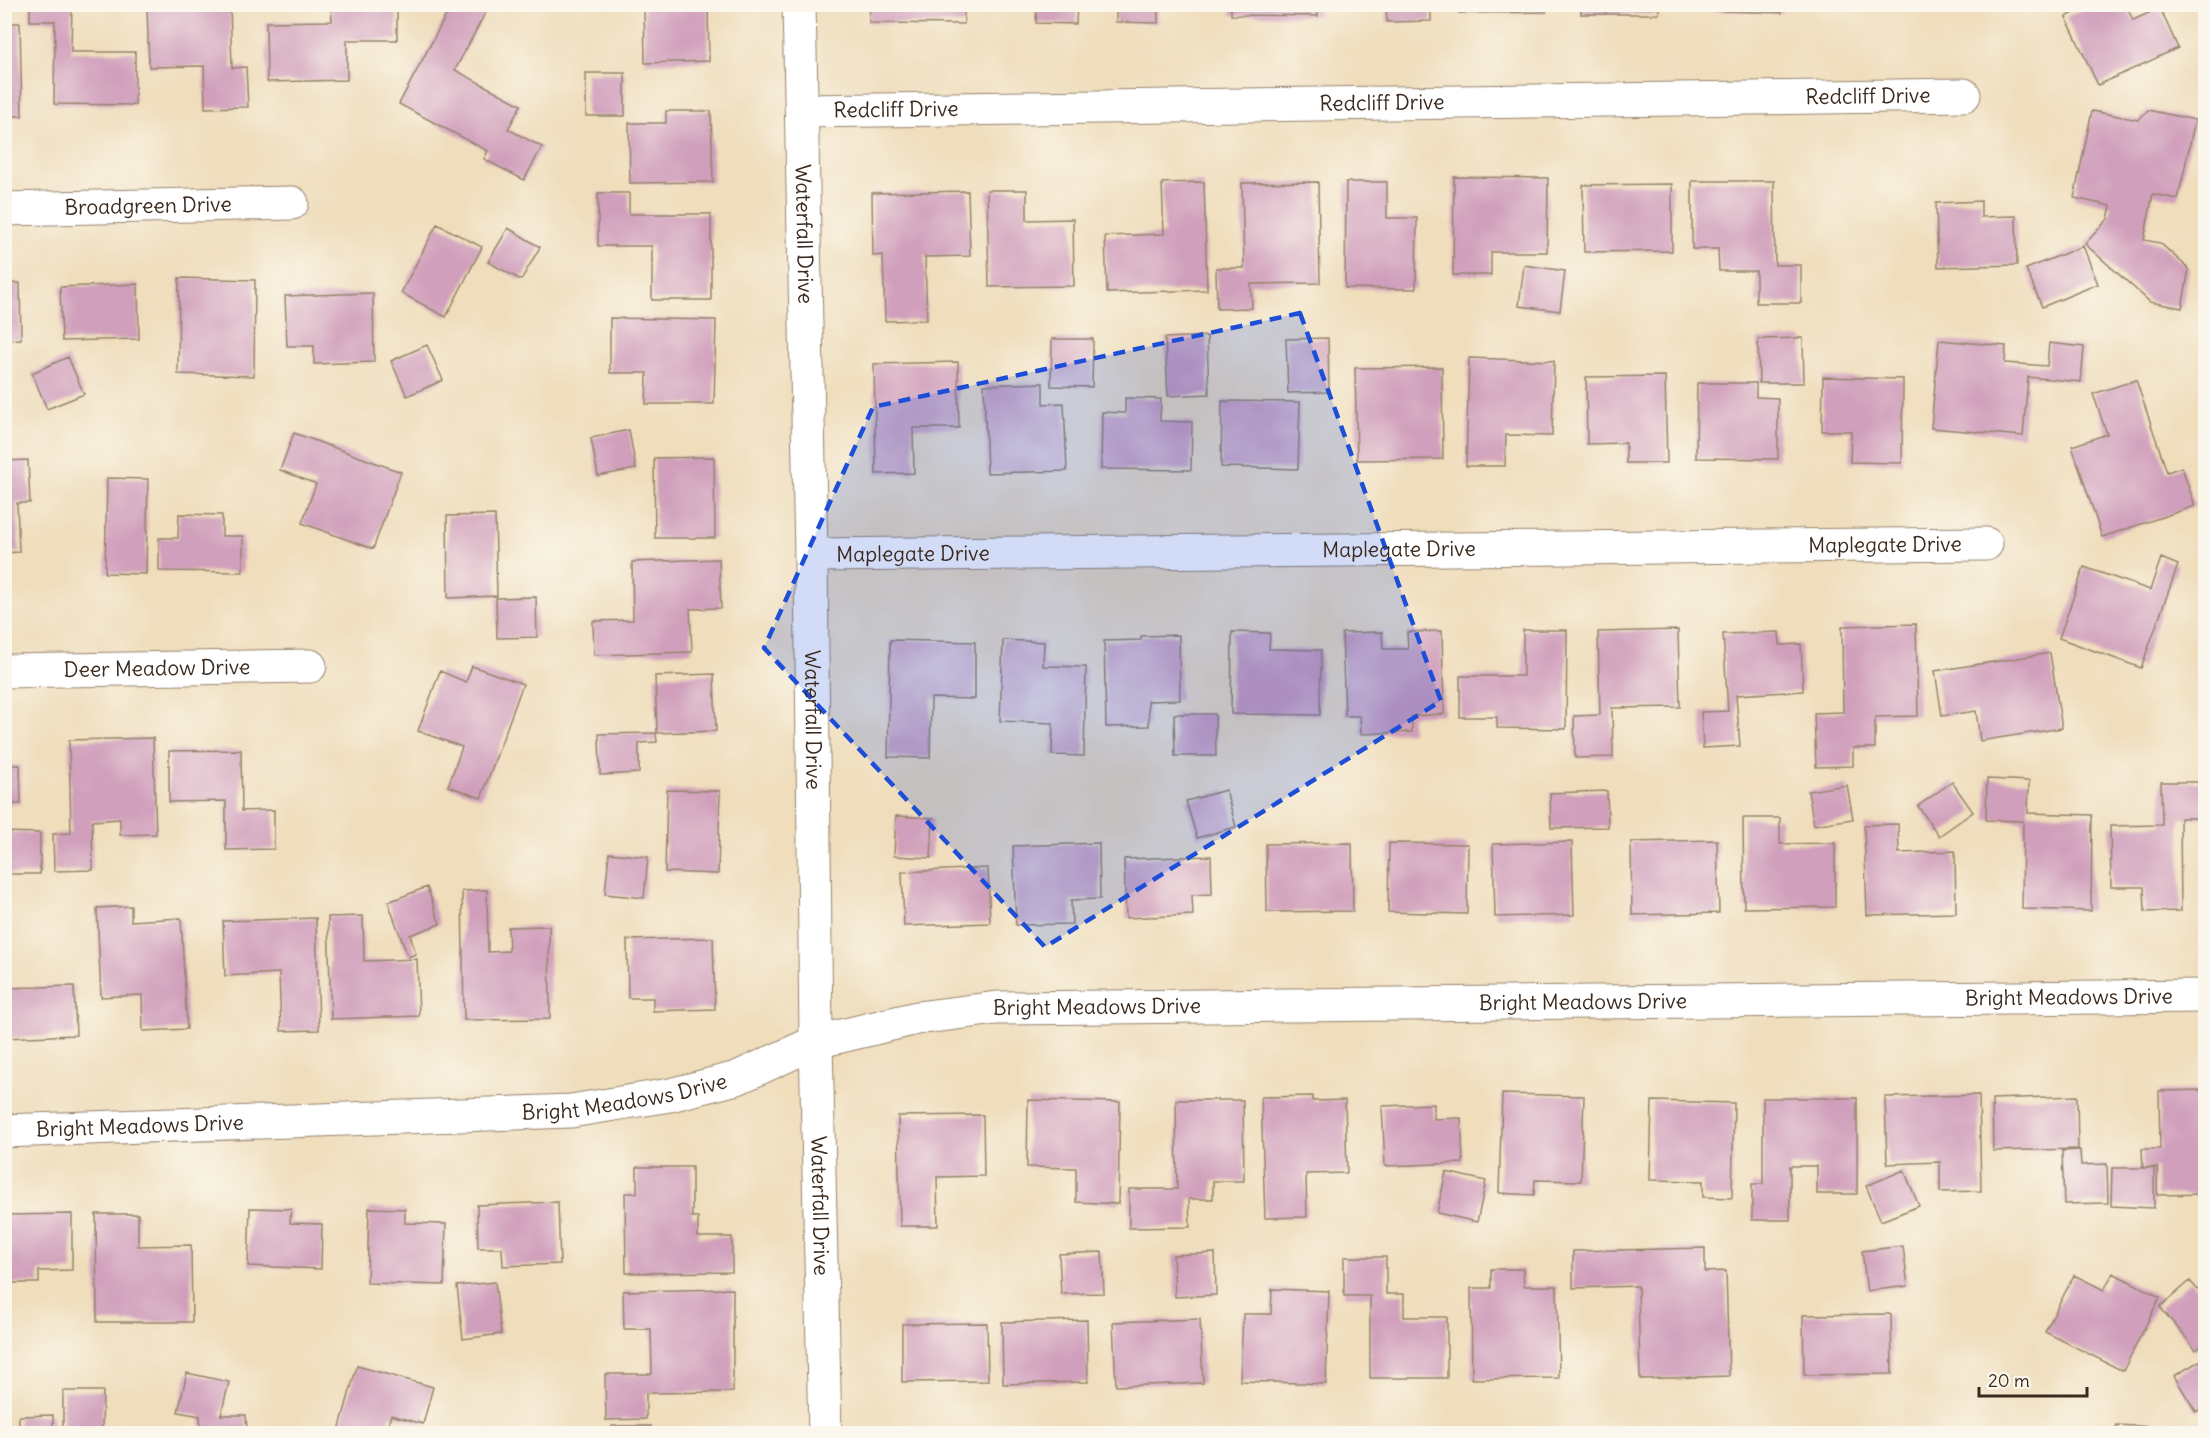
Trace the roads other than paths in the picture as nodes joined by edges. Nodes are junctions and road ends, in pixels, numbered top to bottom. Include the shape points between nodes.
1 (799, 4) edge
2 (1964, 95) dead end
3 (802, 111) junction
4 (292, 203) dead end
5 (4, 209) edge
6 (1986, 544) dead end
7 (811, 555) junction
8 (310, 666) dead end
9 (4, 671) edge
10 (2205, 996) edge
11 (816, 1042) junction
12 (4, 1131) edge
13 (825, 1434) edge

1 - 3 street, Waterfall Drive
2 - 3 street, Redcliff Drive
3 - 7 street, Waterfall Drive
4 - 5 street, Broadgreen Drive
6 - 7 street, Maplegate Drive
7 - 11 street, Waterfall Drive
8 - 9 street, Deer Meadow Drive
10 - 11 street, Bright Meadows Drive via 997,1008 917,1018
11 - 12 street, Bright Meadows Drive via 736,1078 670,1095 571,1111
11 - 13 street, Waterfall Drive

